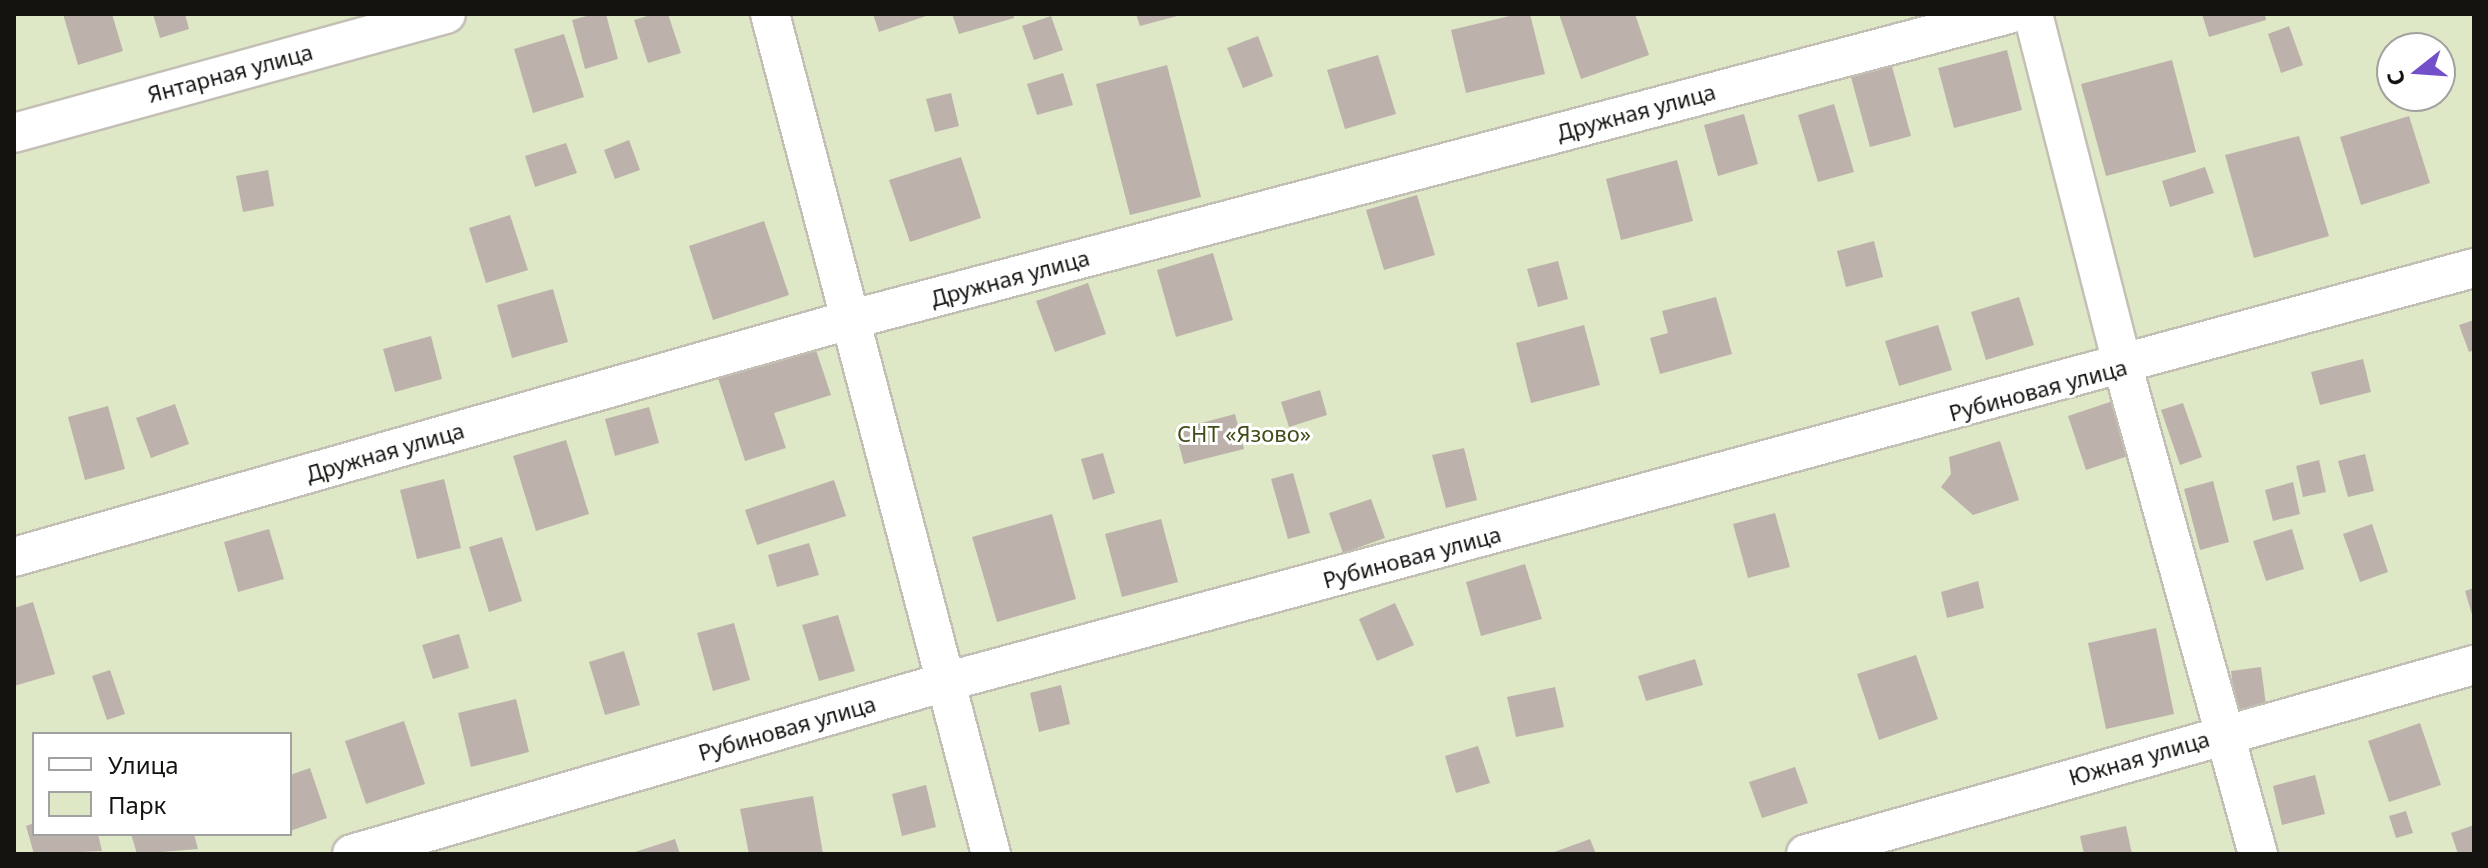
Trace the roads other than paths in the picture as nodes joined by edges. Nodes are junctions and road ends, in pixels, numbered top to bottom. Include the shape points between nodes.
1 (446, 14) edge
2 (770, 14) edge
3 (2009, 14) edge
4 (2033, 14) edge
5 (14, 133) edge
6 (2474, 268) edge
7 (849, 320) junction
8 (2123, 367) junction
9 (14, 557) edge
10 (2474, 665) edge
11 (945, 682) junction
12 (2228, 732) junction
13 (352, 854) edge
14 (991, 854) edge
15 (1806, 854) edge
16 (2258, 854) edge

1 - 5 street, Янтарная улица
2 - 7 street
3 - 7 street, Дружная улица
4 - 8 street
6 - 8 street, Рубиновая улица
7 - 9 street, Дружная улица
7 - 11 street
8 - 11 street, Рубиновая улица
8 - 12 street
10 - 12 street, Южная улица
11 - 13 street, Рубиновая улица
11 - 14 street
12 - 15 street, Южная улица
12 - 16 street

